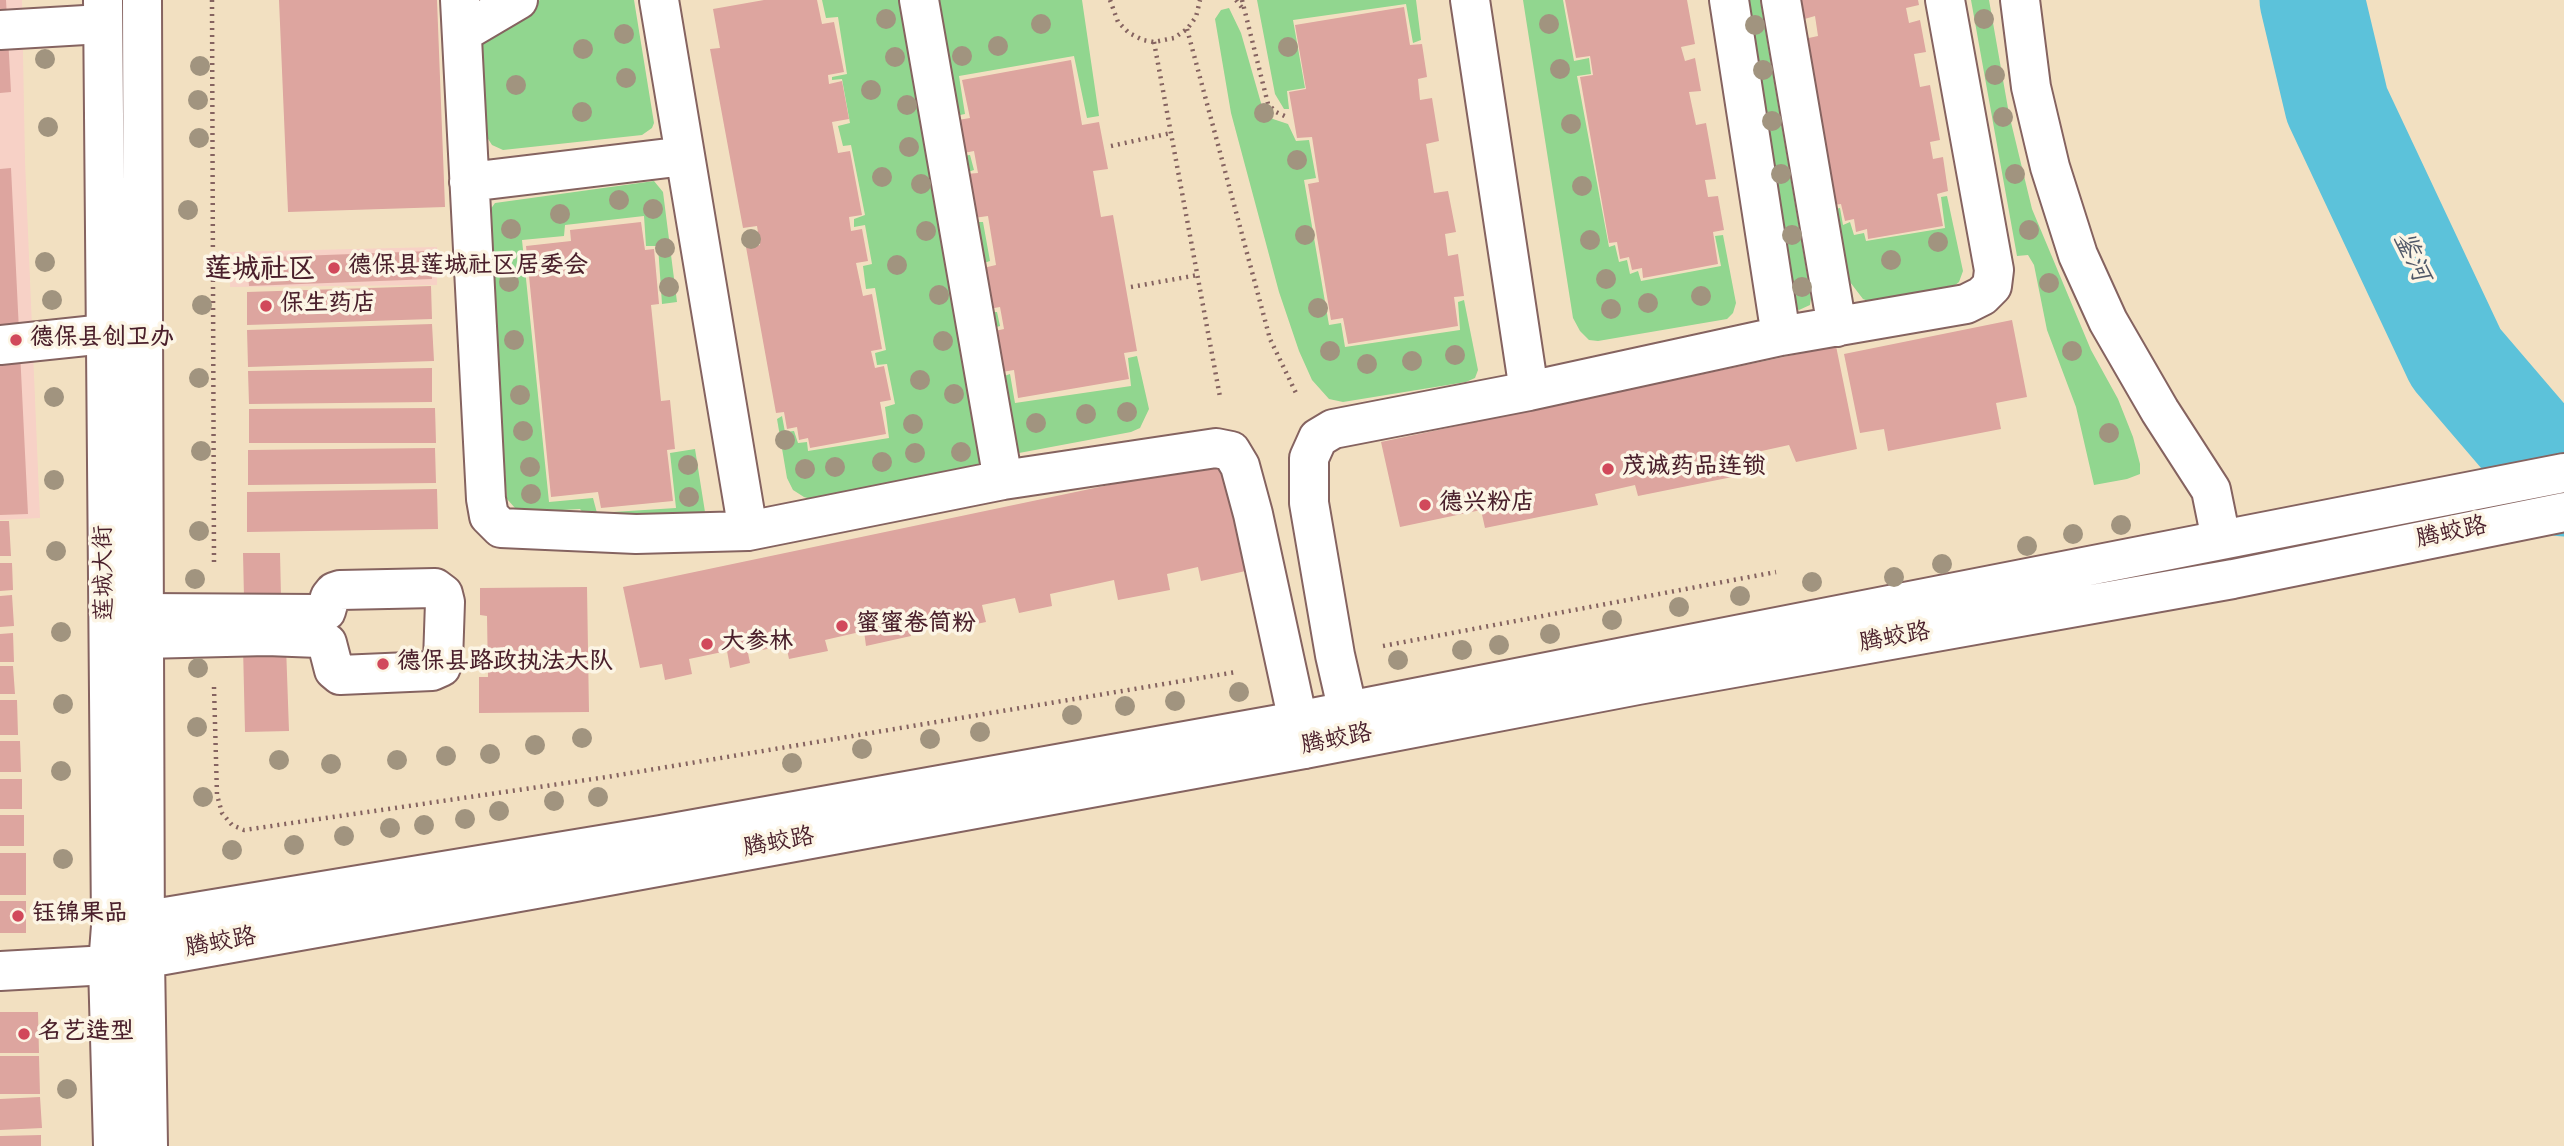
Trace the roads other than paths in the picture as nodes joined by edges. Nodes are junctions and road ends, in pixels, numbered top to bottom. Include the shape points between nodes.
1 (142, 0) edge
2 (518, 0) edge
3 (659, 0) edge
4 (919, 0) edge
5 (1470, 0) edge
6 (1729, 0) edge
7 (1781, 0) edge
8 (1945, 0) edge
9 (2020, 0) edge
10 (103, 12) edge
11 (461, 17) edge
12 (0, 30) edge
13 (685, 156) junction
14 (469, 182) junction
15 (1837, 327) junction
16 (1781, 336) junction
17 (0, 345) edge
18 (105, 345) junction
19 (0, 365) edge
20 (1529, 391) junction
21 (2564, 473) edge
22 (1003, 480) junction
23 (2564, 512) edge
24 (748, 531) junction
25 (2221, 539) junction
26 (144, 626) junction
27 (214, 626) junction
28 (1352, 725) junction
29 (1301, 735) junction
30 (128, 923) junction
31 (127, 962) junction
32 (0, 971) edge
33 (113, 1146) edge
34 (148, 1146) edge

1 - 26 main road, 莲城大街
2 - 11 main road
3 - 13 main road
4 - 22 main road
5 - 20 main road
6 - 16 main road
7 - 15 main road
8 - 15 main road via 1994,270 1992,286 1966,303
9 - 25 main road via 2031,87 2078,255 2108,321 2211,490
10 - 12 main road
10 - 18 main road, 莲城大街
11 - 14 main road
13 - 14 main road
13 - 24 main road
14 - 24 main road via 489,516 501,528 635,534
15 - 16 main road
16 - 20 main road
17 - 18 main road
18 - 19 main road
18 - 30 main road, 莲城大街
20 - 28 main road via 1333,429 1318,438 1309,458 1309,503
21 - 25 main road, 腾蛟路
22 - 24 main road
22 - 29 main road via 1216,449 1231,452 1240,466
23 - 28 main road, 腾蛟路 via 2342,558
25 - 28 main road, 腾蛟路
26 - 27 main road
26 - 30 main road, 莲城大街
27 - 27 main road via 320,638 327,643 334,670 340,675 432,671 443,661 444,602 435,588 340,590 330,597 326,611 317,614
28 - 29 main road, 腾蛟路
29 - 30 main road, 腾蛟路
29 - 31 main road, 腾蛟路
30 - 31 main road, 莲城大街
31 - 32 main road, 腾蛟路
31 - 33 main road, 莲城大街
31 - 34 main road, 莲城大街

